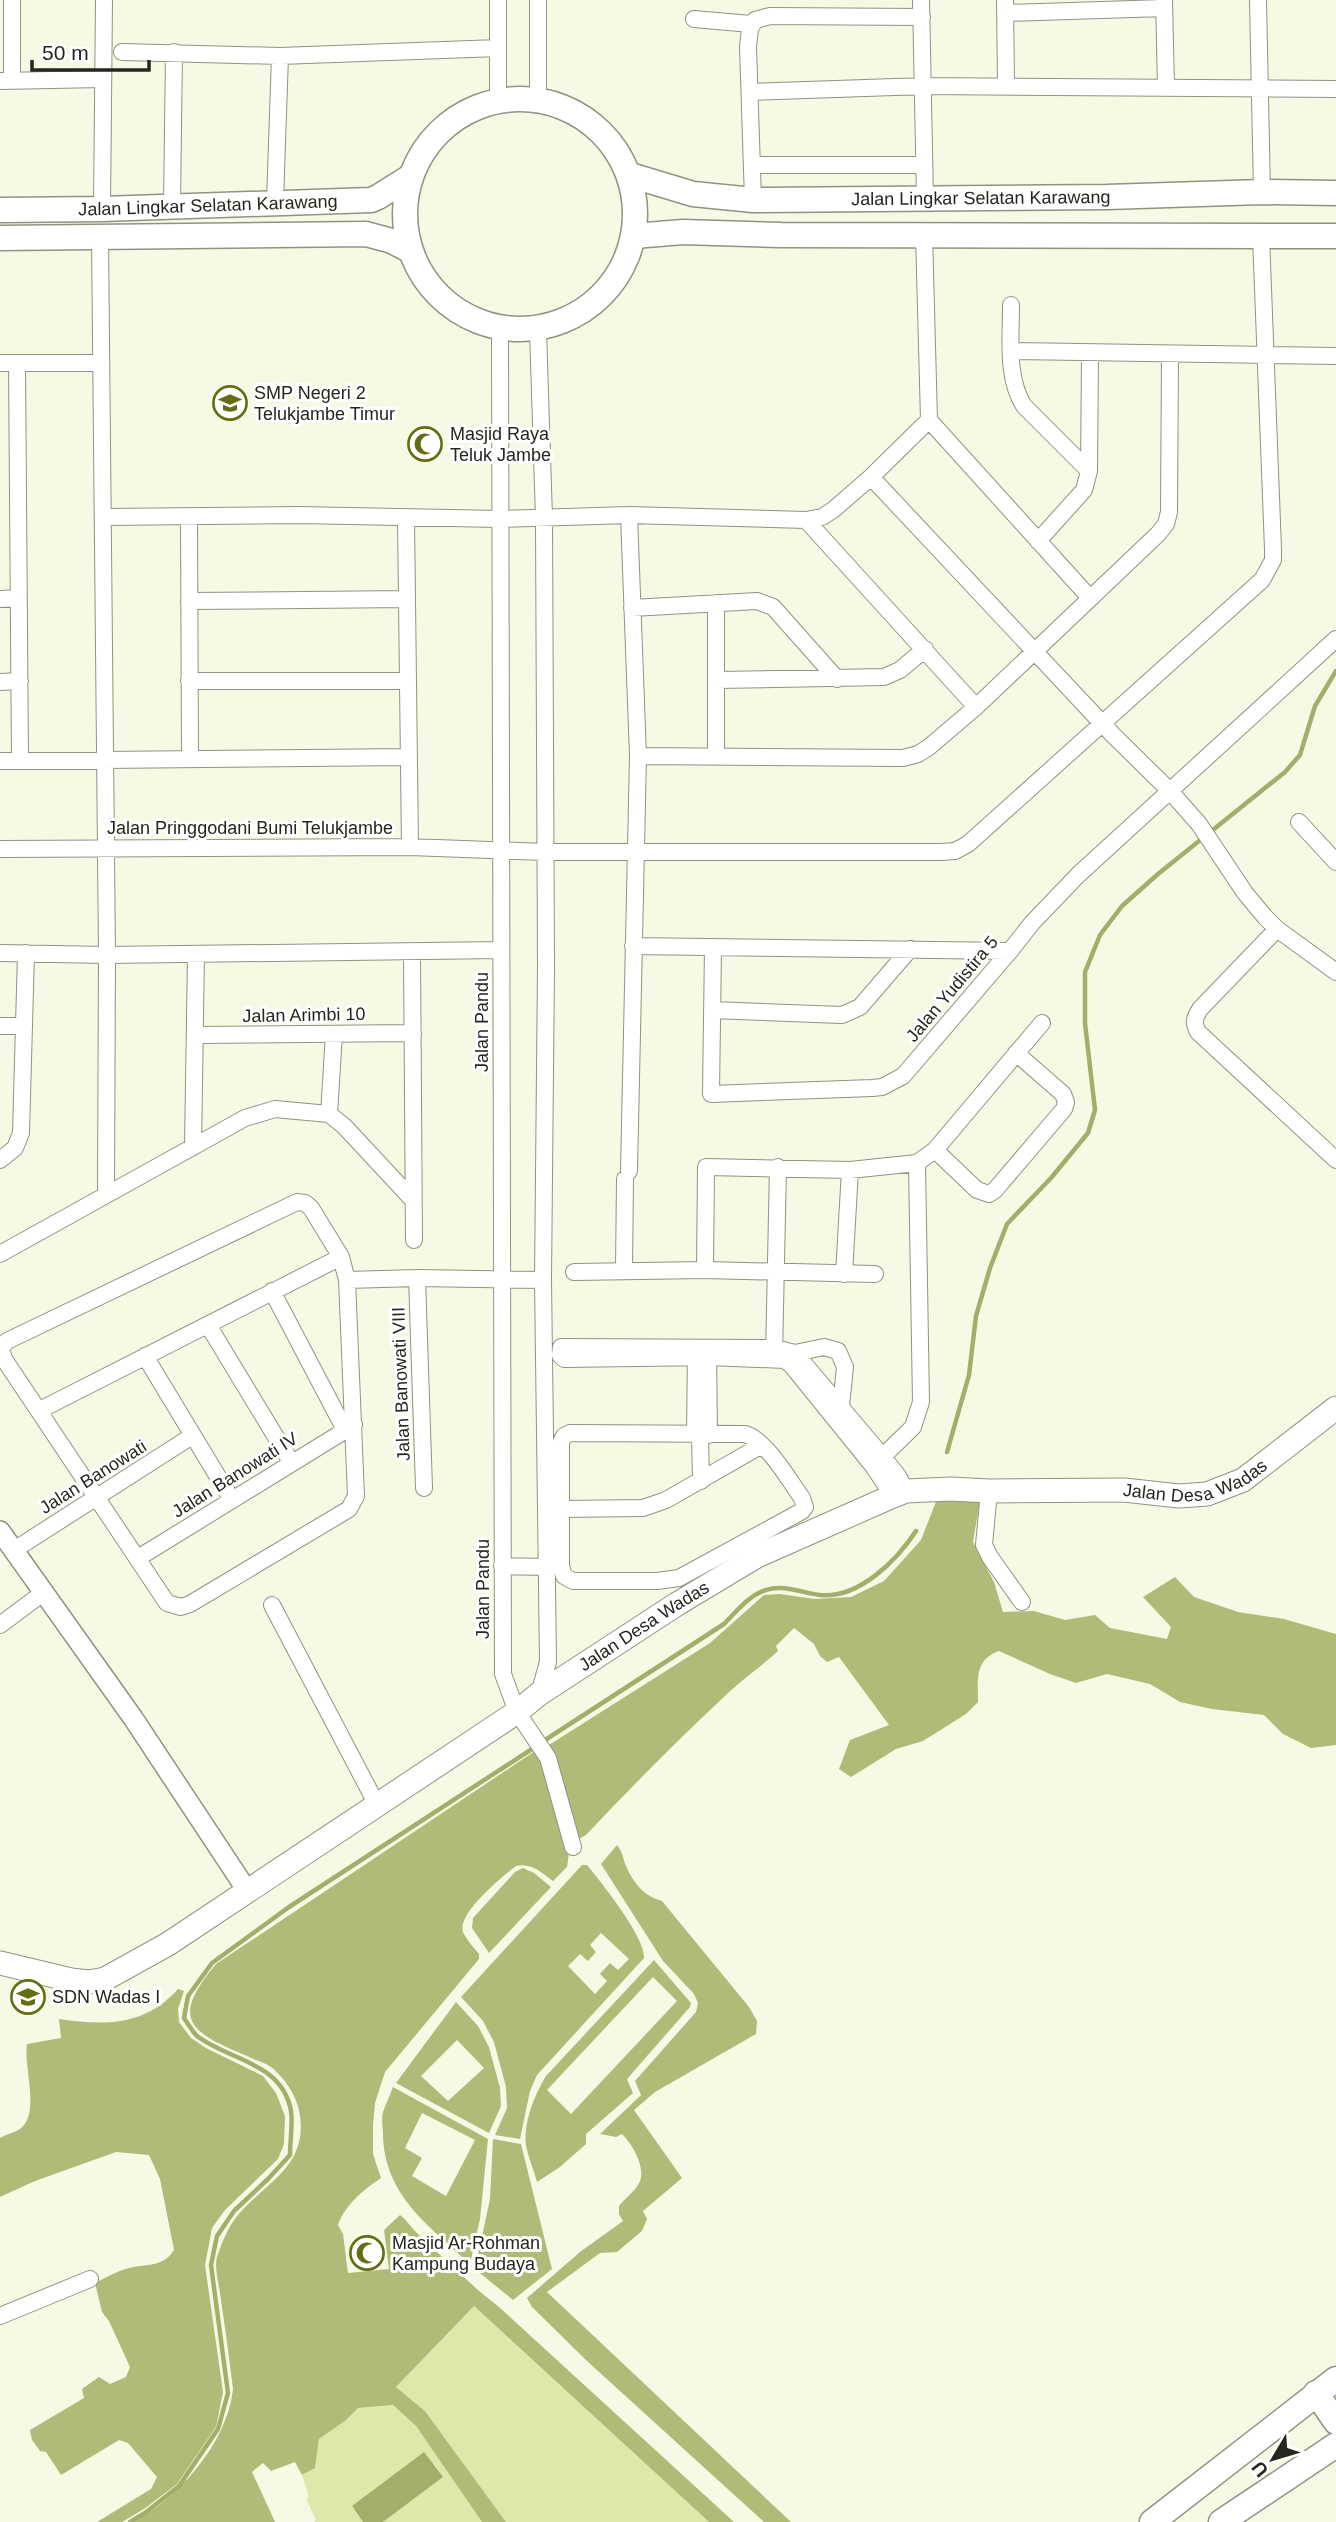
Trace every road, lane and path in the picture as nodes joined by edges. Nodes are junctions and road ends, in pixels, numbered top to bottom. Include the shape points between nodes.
1 (12, 0) edge
2 (104, 0) edge
3 (498, 0) edge
4 (538, 0) edge
5 (1258, 0) edge
6 (1164, 4) edge
7 (1005, 6) edge
8 (921, 8) edge
9 (694, 19) dead end
10 (751, 24) junction
11 (498, 48) junction
12 (122, 52) dead end
13 (174, 52) junction
14 (280, 56) junction
15 (103, 79) junction
16 (6, 80) edge
17 (924, 86) junction
18 (1006, 86) junction
19 (1166, 87) junction
20 (1260, 89) junction
21 (1336, 89) edge
22 (750, 92) junction
23 (498, 99) junction
24 (538, 99) junction
25 (752, 165) junction
26 (923, 165) junction
27 (630, 175) junction
28 (410, 177) junction
29 (1262, 192) junction
30 (1336, 193) edge
31 (925, 198) junction
32 (753, 200) junction
33 (275, 202) junction
34 (172, 205) junction
35 (102, 209) junction
36 (0, 210) edge
37 (923, 234) junction
38 (635, 236) junction
39 (1261, 236) junction
40 (1336, 236) edge
41 (100, 237) junction
42 (0, 238) edge
43 (409, 250) junction
44 (1011, 305) dead end
45 (500, 329) junction
46 (538, 330) junction
47 (1011, 351) junction
48 (1090, 353) junction
49 (1170, 354) junction
50 (1265, 355) junction
51 (1336, 356) edge
52 (8, 363) edge
53 (101, 363) junction
54 (929, 420) junction
55 (0, 442) edge
56 (17, 442) junction
57 (1089, 471) junction
58 (871, 477) junction
59 (629, 514) junction
60 (103, 517) junction
61 (189, 517) junction
62 (406, 518) junction
63 (544, 518) junction
64 (499, 519) junction
65 (806, 520) junction
66 (1038, 541) junction
67 (19, 598) junction
68 (1090, 598) junction
69 (0, 599) edge
70 (407, 599) junction
71 (189, 601) junction
72 (716, 603) junction
73 (632, 608) junction
74 (1336, 639) edge
75 (925, 649) junction
76 (1034, 652) junction
77 (837, 679) junction
78 (716, 680) junction
79 (20, 681) junction
80 (190, 681) junction
81 (408, 681) junction
82 (0, 682) edge
83 (976, 707) junction
84 (1104, 725) junction
85 (638, 756) junction
86 (716, 756) junction
87 (409, 757) junction
88 (190, 759) junction
89 (20, 760) junction
90 (105, 760) junction
91 (0, 761) edge
92 (1169, 790) junction
93 (1299, 822) dead end
94 (410, 847) junction
95 (0, 849) edge
96 (106, 849) junction
97 (501, 849) junction
98 (637, 851) junction
99 (545, 852) junction
100 (1336, 862) edge
101 (1277, 929) junction
102 (633, 946) junction
103 (713, 947) junction
104 (910, 949) junction
105 (501, 950) junction
106 (1010, 951) junction
107 (412, 952) junction
108 (0, 953) edge
109 (26, 953) junction
110 (196, 954) junction
111 (107, 955) junction
112 (1336, 972) edge
113 (712, 1010) junction
114 (1041, 1023) dead end
115 (0, 1026) edge
116 (24, 1026) junction
117 (413, 1033) junction
118 (334, 1034) junction
119 (195, 1035) junction
120 (1016, 1053) junction
121 (329, 1114) junction
122 (193, 1147) junction
123 (935, 1150) junction
124 (0, 1160) edge
125 (1336, 1160) edge
126 (917, 1163) junction
127 (778, 1167) junction
128 (850, 1170) junction
129 (106, 1194) junction
130 (412, 1199) junction
131 (414, 1240) dead end
132 (0, 1254) edge
133 (341, 1257) junction
134 (624, 1270) junction
135 (705, 1270) junction
136 (574, 1272) dead end
137 (777, 1272) junction
138 (844, 1274) junction
139 (875, 1274) dead end
140 (417, 1278) junction
141 (502, 1279) junction
142 (347, 1280) junction
143 (542, 1280) junction
144 (272, 1290) junction
145 (208, 1325) junction
146 (702, 1352) junction
147 (578, 1353) dead end
148 (783, 1355) junction
149 (145, 1356) junction
150 (833, 1406) junction
151 (1336, 1408) edge
152 (40, 1410) junction
153 (349, 1427) junction
154 (701, 1435) junction
155 (192, 1436) junction
156 (762, 1445) junction
157 (878, 1461) junction
158 (291, 1462) junction
159 (701, 1481) junction
160 (424, 1488) dead end
161 (989, 1491) junction
162 (900, 1493) junction
163 (96, 1497) junction
164 (232, 1500) junction
165 (560, 1509) junction
166 (0, 1531) edge
167 (14, 1550) junction
168 (138, 1558) junction
169 (502, 1566) junction
170 (547, 1567) junction
171 (43, 1592) junction
172 (1022, 1602) dead end
173 (272, 1605) dead end
174 (0, 1625) edge
175 (539, 1694) junction
176 (517, 1712) junction
177 (377, 1805) junction
178 (573, 1847) dead end
179 (248, 1892) junction
180 (0, 1963) edge
181 (90, 2279) dead end
182 (0, 2316) edge
183 (1326, 2386) edge
184 (1336, 2422) edge
185 (1336, 2445) edge
186 (1152, 2522) edge
187 (1221, 2522) edge

1 - 16 street
2 - 15 street
3 - 11 street
4 - 24 street
5 - 20 street
6 - 7 street
6 - 19 street
7 - 18 street
8 - 10 street via 770,16
8 - 17 street
9 - 10 street
10 - 22 street
11 - 14 street
11 - 23 street
12 - 13 street
13 - 14 street
13 - 34 street
14 - 33 street
15 - 16 street
15 - 35 street
17 - 18 street
17 - 22 street
17 - 26 street
18 - 19 street
19 - 20 street
20 - 21 street
20 - 29 street
22 - 25 street
23 - 24 main road
23 - 28 main road via 467,110 441,128 420,153
24 - 27 main road via 570,109 598,128
25 - 26 street
25 - 32 street
26 - 31 street
27 - 32 main road, Jalan Lingkar Selatan Karawang via 693,194
27 - 38 main road
28 - 33 main road, Jalan Lingkar Selatan Karawang via 371,200
28 - 43 main road via 404,216
29 - 30 main road, Jalan Lingkar Selatan Karawang
29 - 31 main road, Jalan Lingkar Selatan Karawang
31 - 32 main road, Jalan Lingkar Selatan Karawang
33 - 34 main road, Jalan Lingkar Selatan Karawang
34 - 35 main road, Jalan Lingkar Selatan Karawang
35 - 36 main road, Jalan Lingkar Selatan Karawang
37 - 38 main road, Jalan Lingkar Selatan Karawang via 683,232
37 - 39 main road, Jalan Lingkar Selatan Karawang
37 - 54 street
38 - 46 main road via 623,270 601,298 572,319
39 - 40 main road, Jalan Lingkar Selatan Karawang
39 - 50 street, Jalan Pringgodani Bumi Telukjambe
41 - 42 main road, Jalan Lingkar Selatan Karawang
41 - 43 main road, Jalan Lingkar Selatan Karawang via 366,234
41 - 53 street
43 - 45 main road via 429,287 461,314
44 - 47 street
45 - 46 main road
45 - 64 street, Jalan Pandu
46 - 63 street
47 - 48 street
47 - 57 street via 1018,397
48 - 49 street
48 - 57 street
49 - 50 street
49 - 68 street via 1166,524
50 - 51 street
50 - 84 street, Jalan Pringgodani Bumi Telukjambe via 1270,569
52 - 53 street
52 - 56 street
53 - 60 street
54 - 58 street
54 - 66 street
55 - 56 street
56 - 67 street
57 - 66 street via 1084,490
58 - 65 street via 833,510
58 - 76 street
59 - 63 street
59 - 65 street
59 - 73 street
60 - 61 street
60 - 90 street
61 - 62 street
61 - 71 street
62 - 64 street
62 - 70 street
63 - 64 street
63 - 99 street
64 - 97 street, Jalan Pandu
65 - 75 street
66 - 68 street
67 - 69 street
67 - 79 street
68 - 76 street
70 - 71 street
70 - 81 street
71 - 80 street
72 - 73 street
72 - 77 street via 757,601 772,607
72 - 78 street
73 - 85 street
74 - 92 street, Jalan Yudistira 5
75 - 77 street via 884,677
75 - 83 street
76 - 83 street
76 - 84 street
77 - 78 street
78 - 86 street
79 - 82 street
79 - 89 street
80 - 81 street
80 - 88 street
81 - 87 street
83 - 86 street via 929,747 903,758
84 - 92 street
84 - 98 street, Jalan Pringgodani Bumi Telukjambe via 979,836 955,850
85 - 86 street
85 - 98 street
87 - 88 street
87 - 94 street
88 - 90 street
89 - 90 street
89 - 91 street
90 - 96 street
92 - 101 street
92 - 106 street, Jalan Yudistira 5 via 1078,875
93 - 100 street
94 - 96 street, Jalan Pringgodani Bumi Telukjambe
94 - 97 street, Jalan Pringgodani Bumi Telukjambe
95 - 96 street, Jalan Pringgodani Bumi Telukjambe
96 - 111 street
97 - 99 street, Jalan Pringgodani Bumi Telukjambe
97 - 105 street, Jalan Pandu
98 - 99 street, Jalan Pringgodani Bumi Telukjambe
98 - 102 street
99 - 143 street
101 - 112 street
101 - 125 street via 1200,1009 1194,1025
102 - 103 street
102 - 134 street
103 - 104 street
103 - 113 street
104 - 106 street
104 - 113 street via 852,1012
105 - 107 street
105 - 141 street, Jalan Pandu
106 - 113 street, Jalan Yudistira 5 via 903,1076 872,1088 711,1094
107 - 110 street
107 - 117 street
108 - 109 street
109 - 111 street
109 - 116 street
110 - 111 street
110 - 119 street
111 - 129 street
114 - 120 street
115 - 116 street
116 - 124 street via 21,1133 15,1148
117 - 118 street, Jalan Arimbi 10
117 - 130 street
118 - 119 street, Jalan Arimbi 10
118 - 121 street
119 - 122 street
120 - 123 street
120 - 123 street via 1063,1094 1064,1109 989,1194 976,1190
121 - 122 street via 265,1110
121 - 130 street
122 - 129 street
123 - 126 street
126 - 128 street
126 - 157 street via 921,1402 913,1427
127 - 128 street
127 - 135 street via 706,1167
127 - 137 street
128 - 138 street
129 - 132 street
130 - 131 street
133 - 142 street
133 - 144 street
133 - 152 street via 311,1208 297,1202 7,1341 1,1348 4,1359
134 - 135 street
134 - 136 street
135 - 137 street
137 - 138 street
137 - 148 street
138 - 139 street
140 - 141 street
140 - 142 street
140 - 160 street, Jalan Banowati VIII
141 - 143 street
141 - 169 street, Jalan Pandu
142 - 153 street
143 - 170 street
144 - 145 street
144 - 153 street
145 - 149 street
145 - 158 street
146 - 147 street
146 - 148 street
146 - 154 street
148 - 150 street
148 - 150 street via 824,1347 838,1351 845,1367
149 - 152 street
149 - 155 street
150 - 157 street
151 - 161 main road, Jalan Desa Wadas via 1243,1480 1207,1494
152 - 163 street
153 - 158 street, Jalan Banowati IV
153 - 168 street via 356,1496 349,1509 181,1607 167,1603
154 - 156 street via 746,1434
154 - 159 street
154 - 165 street via 566,1434 561,1441
155 - 163 street, Jalan Banowati
155 - 164 street
156 - 159 street
156 - 165 street via 806,1507 679,1578 568,1580 561,1566
157 - 162 street
158 - 164 street, Jalan Banowati IV
159 - 165 street via 643,1508
161 - 162 main road, Jalan Desa Wadas
161 - 172 street via 984,1545
162 - 175 main road, Jalan Desa Wadas via 757,1556
163 - 167 street, Jalan Banowati
163 - 168 street
164 - 168 street, Jalan Banowati IV
166 - 167 street
167 - 171 street
169 - 170 street
169 - 176 street, Jalan Pandu via 503,1674
170 - 175 street via 548,1662
171 - 174 street
171 - 179 street via 134,1718
173 - 177 street
175 - 176 main road, Jalan Desa Wadas
176 - 177 main road, Jalan Desa Wadas
176 - 178 street, Jalan Pandu via 545,1754
177 - 179 main road, Jalan Desa Wadas
179 - 180 main road, Jalan Desa Wadas via 105,1979 71,1980
181 - 182 street
183 - 184 main road
183 - 186 main road
185 - 187 main road

